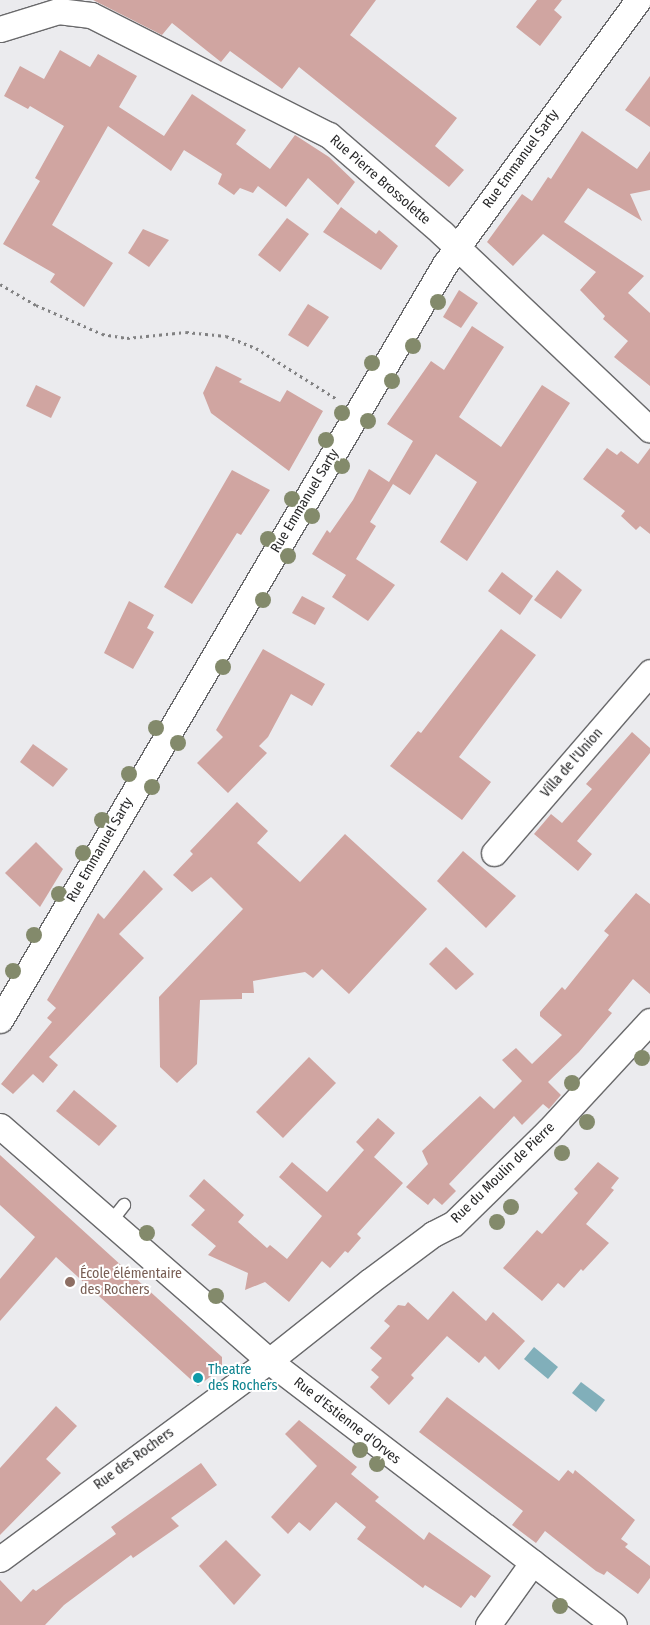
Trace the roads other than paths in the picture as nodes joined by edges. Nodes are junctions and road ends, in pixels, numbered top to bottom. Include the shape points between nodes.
1 (638, 0) edge
2 (0, 30) edge
3 (456, 248) junction
4 (650, 430) edge
5 (650, 672) edge
6 (494, 853) dead end
7 (0, 1020) edge
8 (650, 1021) edge
9 (0, 1126) edge
10 (269, 1361) junction
11 (0, 1558) edge
12 (533, 1562) junction
13 (488, 1625) edge
14 (614, 1625) edge

1 - 3 street, Rue Emmanuel Sarty
2 - 3 street, Rue Pierre Brossolette via 58,10 91,15 328,135
3 - 4 street, Rue Pierre Brossolette
3 - 7 street, Rue Emmanuel Sarty
5 - 6 street, Villa de l'Union
8 - 10 street, Rue du Moulin de Pierre via 467,1212 370,1280
9 - 10 street, Rue d'Estienne d'Orves via 117,1214
10 - 11 street, Rue des Rochers
10 - 12 street, Rue d'Estienne d'Orves
12 - 13 street
12 - 14 street, Rue d'Estienne d'Orves

